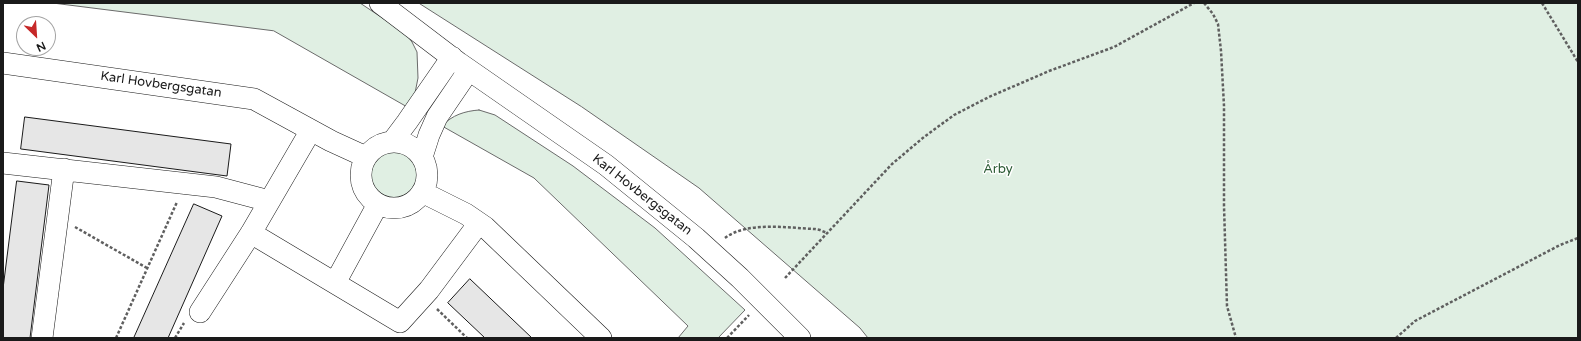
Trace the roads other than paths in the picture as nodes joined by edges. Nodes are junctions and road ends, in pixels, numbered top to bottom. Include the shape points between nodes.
1 (380, 3) edge
2 (452, 57) junction
3 (3, 63) edge
4 (469, 70) junction
5 (311, 130) junction
6 (392, 142) junction
7 (366, 157) junction
8 (422, 157) junction
9 (3, 163) edge
10 (64, 169) junction
11 (422, 192) junction
12 (269, 202) junction
13 (378, 204) junction
14 (479, 223) junction
15 (251, 233) junction
16 (335, 283) junction
17 (200, 312) dead end
18 (42, 338) edge
19 (601, 338) edge
20 (800, 338) edge

1 - 2 street, Karl Hovbergsgatan
2 - 4 street, Karl Hovbergsgatan
2 - 6 street
3 - 5 street, Karl Hovbergsgatan via 254,99
4 - 8 street via 437,117
4 - 20 street, Karl Hovbergsgatan via 606,165 710,250
5 - 7 street, Karl Hovbergsgatan
5 - 12 street
6 - 7 street via 375,148
6 - 8 street via 409,145
7 - 13 street via 361,173 362,184 367,195
8 - 11 street via 427,175
9 - 10 street
10 - 12 street via 216,187
10 - 18 street
11 - 13 street via 404,207 392,208
11 - 14 street
12 - 15 street
13 - 16 street
14 - 16 street via 400,322
14 - 19 street
15 - 16 street
15 - 17 street

